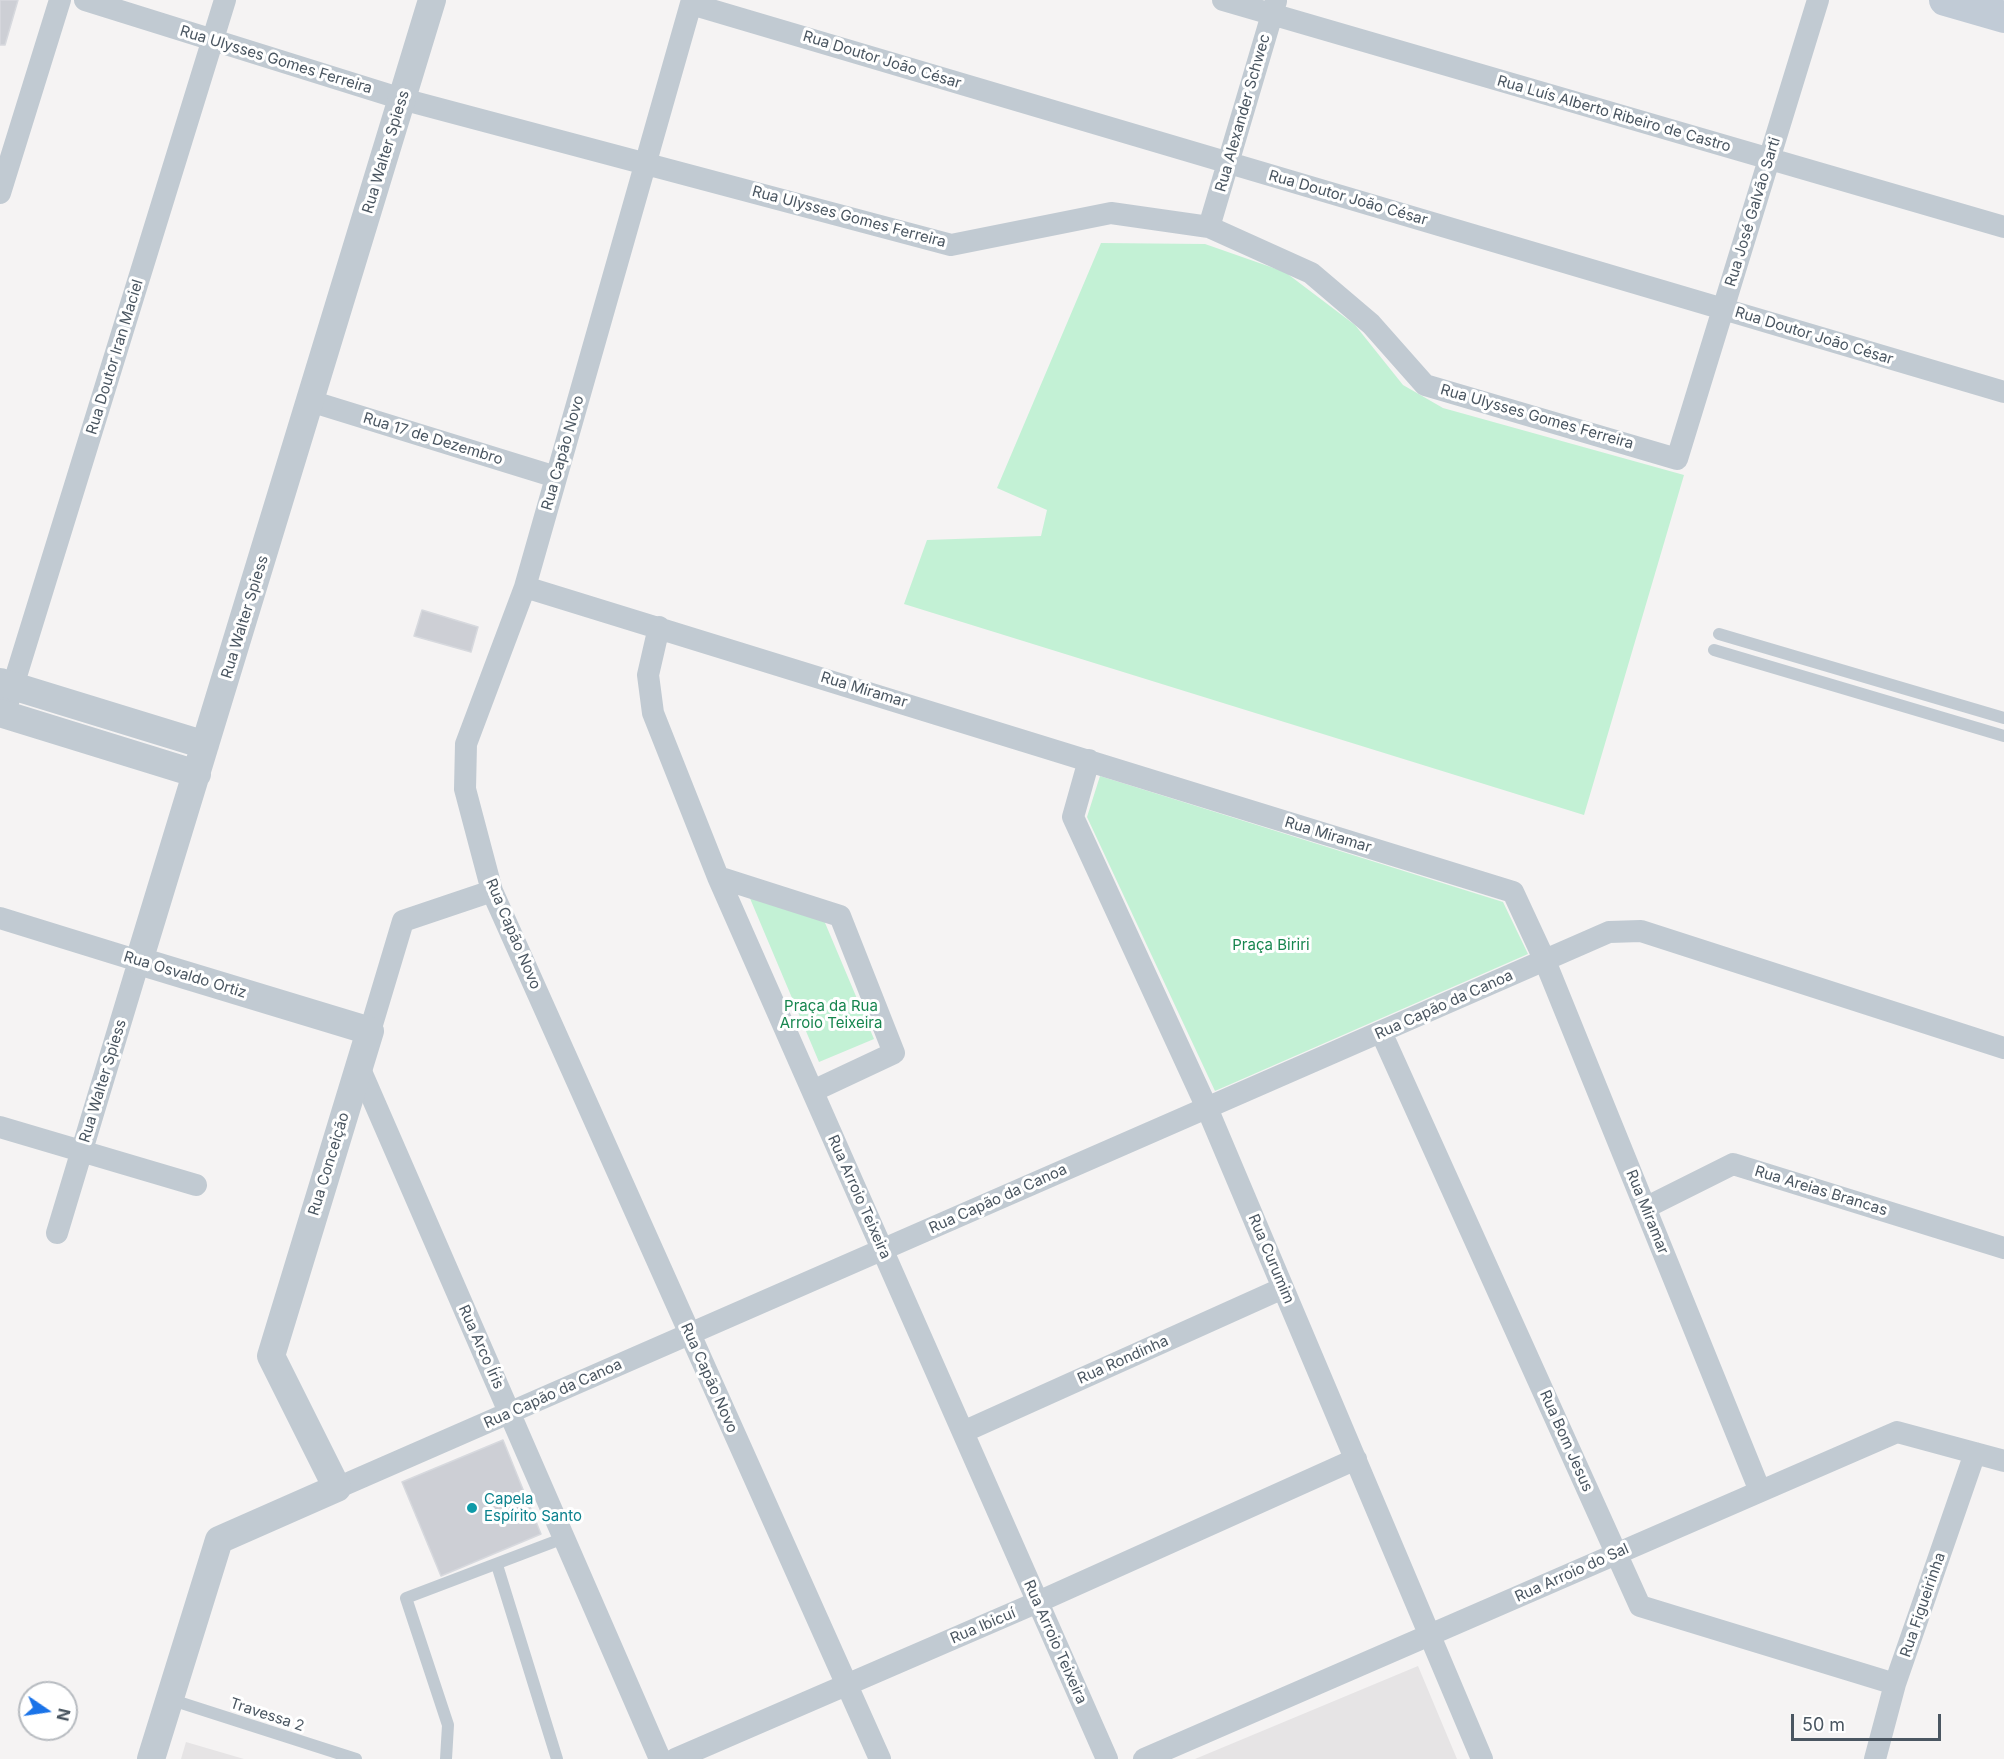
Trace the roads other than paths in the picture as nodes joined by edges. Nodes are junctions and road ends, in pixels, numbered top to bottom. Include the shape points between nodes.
1 (60, 0) edge
2 (85, 0) edge
3 (225, 0) edge
4 (432, 0) edge
5 (1223, 0) edge
6 (1818, 0) edge
7 (1945, 0) edge
8 (692, 2) edge
9 (1274, 7) edge
10 (2004, 16) edge
11 (213, 40) junction
12 (402, 99) junction
13 (6, 155) edge
14 (1769, 159) junction
15 (1228, 163) junction
16 (644, 164) junction
17 (0, 193) edge
18 (1209, 227) junction
19 (2004, 227) edge
20 (1723, 309) junction
21 (2004, 392) edge
22 (310, 401) junction
23 (1677, 459) joint
24 (556, 477) junction
25 (525, 587) junction
26 (659, 627) junction
27 (1719, 634) dead end
28 (1714, 650) dead end
29 (7, 684) edge
30 (2, 714) edge
31 (2004, 718) edge
32 (2004, 736) edge
33 (205, 746) junction
34 (1089, 760) junction
35 (197, 774) junction
36 (718, 877) junction
37 (492, 891) junction
38 (0, 918) edge
39 (139, 961) junction
40 (1545, 961) junction
41 (370, 1031) junction
42 (1381, 1032) junction
43 (2004, 1048) edge
44 (359, 1067) junction
45 (813, 1091) junction
46 (1207, 1108) junction
47 (0, 1127) edge
48 (81, 1152) junction
49 (196, 1185) dead end
50 (1645, 1208) junction
51 (57, 1233) dead end
52 (2004, 1248) edge
53 (882, 1250) junction
54 (1283, 1288) junction
55 (690, 1334) junction
56 (510, 1413) junction
57 (963, 1432) junction
58 (1975, 1453) junction
59 (1356, 1459) junction
60 (2004, 1461) edge
61 (337, 1488) junction
62 (1760, 1491) junction
63 (564, 1538) junction
64 (1617, 1553) junction
65 (497, 1565) junction
66 (1038, 1602) junction
67 (1430, 1635) junction
68 (847, 1684) junction
69 (1895, 1684) junction
70 (169, 1699) junction
71 (151, 1759) edge
72 (356, 1759) edge
73 (446, 1759) edge
74 (557, 1759) edge
75 (660, 1759) edge
76 (675, 1759) edge
77 (880, 1759) edge
78 (1107, 1759) edge
79 (1144, 1759) edge
80 (1482, 1759) edge
81 (1875, 1759) edge

1 - 13 street
2 - 11 street, Rua Ulysses Gomes Ferreira
3 - 11 street, Rua Doutor Iran Maciel
4 - 12 street, Rua Walter Spiess
5 - 9 street, Rua Luís Alberto Ribeiro de Castro
6 - 14 street, Rua José Galvão Sarti
7 - 10 main road
8 - 15 street, Rua Doutor João César
8 - 16 street, Rua Capão Novo
9 - 14 street, Rua Luís Alberto Ribeiro de Castro
9 - 15 street, Rua Alexander Schwec
11 - 12 street, Rua Ulysses Gomes Ferreira
11 - 29 street, Rua Doutor Iran Maciel
12 - 16 street, Rua Ulysses Gomes Ferreira
12 - 22 street, Rua Walter Spiess
13 - 17 street
14 - 19 street, Rua Luís Alberto Ribeiro de Castro
14 - 20 street, Rua José Galvão Sarti
15 - 18 street, Rua Alexander Schwec
15 - 20 street, Rua Doutor João César
16 - 18 street, Rua Ulysses Gomes Ferreira via 951,245 1111,213
16 - 24 street, Rua Capão Novo
18 - 23 street, Rua Ulysses Gomes Ferreira via 1311,273 1371,324 1425,385
20 - 21 street, Rua Doutor João César
20 - 23 street, Rua José Galvão Sarti
22 - 24 street, Rua 17 de Dezembro
22 - 33 street, Rua Walter Spiess
24 - 25 street, Rua Capão Novo
25 - 26 street, Rua Miramar
25 - 37 street, Rua Capão Novo via 466,744 465,789
26 - 34 street, Rua Miramar
26 - 36 street, Rua Arroio Teixeira via 648,675 653,713
27 - 31 lane
28 - 32 lane
29 - 30 street, Rua Doutor Iran Maciel
29 - 33 street
30 - 35 street
33 - 35 street, Rua Walter Spiess
34 - 40 street, Rua Miramar via 1513,892
34 - 46 street, Rua Curumim via 1073,817
35 - 39 street, Rua Walter Spiess
36 - 45 street, Rua Arroio Teixeira
36 - 45 street via 840,916 894,1053
37 - 41 street, Rua Conceição via 403,921
37 - 55 street, Rua Capão Novo
38 - 39 street, Rua Osvaldo Ortiz
39 - 41 street, Rua Osvaldo Ortiz
39 - 48 street, Rua Walter Spiess
40 - 42 street, Rua Capão da Canoa
40 - 43 street, Rua Capão da Canoa via 1609,932 1641,931
40 - 50 street, Rua Miramar
41 - 44 street, Rua Conceição
42 - 46 street, Rua Capão da Canoa
42 - 64 street, Rua Bom Jesus
44 - 56 street, Rua Arco Íris
44 - 61 street, Rua Conceição via 271,1356
45 - 53 street, Rua Arroio Teixeira
46 - 53 street, Rua Capão da Canoa
46 - 54 street, Rua Curumim
47 - 48 street
48 - 49 street
48 - 51 street, Rua Walter Spiess
50 - 52 street, Rua Areias Brancas via 1733,1164
50 - 62 street, Rua Miramar
53 - 55 street, Rua Capão da Canoa
53 - 57 street, Rua Arroio Teixeira
54 - 57 street, Rua Rondinha
54 - 59 street, Rua Curumim
55 - 56 street, Rua Capão da Canoa
55 - 68 street, Rua Capão Novo
56 - 61 street, Rua Capão da Canoa
56 - 63 street, Rua Arco Íris
57 - 66 street, Rua Arroio Teixeira
58 - 60 street, Rua Arroio do Sal
58 - 62 street, Rua Arroio do Sal via 1897,1432
58 - 69 street, Rua Figueirinha
59 - 66 street, Rua Ibicuí
59 - 67 street, Rua Curumim
61 - 70 street, Rua Capão da Canoa via 219,1539
62 - 64 street, Rua Arroio do Sal
63 - 65 lane
63 - 75 street, Rua Arco Íris
64 - 67 street, Rua Arroio do Sal
64 - 69 street, Rua Bom Jesus via 1641,1606
65 - 73 lane via 406,1598 448,1725
65 - 74 lane
66 - 68 street, Rua Ibicuí
66 - 78 street, Rua Arroio Teixeira
67 - 79 street, Rua Arroio do Sal
67 - 80 street, Rua Curumim
68 - 76 street, Rua Ibicuí
68 - 77 street, Rua Capão Novo
69 - 81 street, Rua Figueirinha
70 - 71 street, Rua Capão da Canoa
70 - 72 lane, Travessa 2

